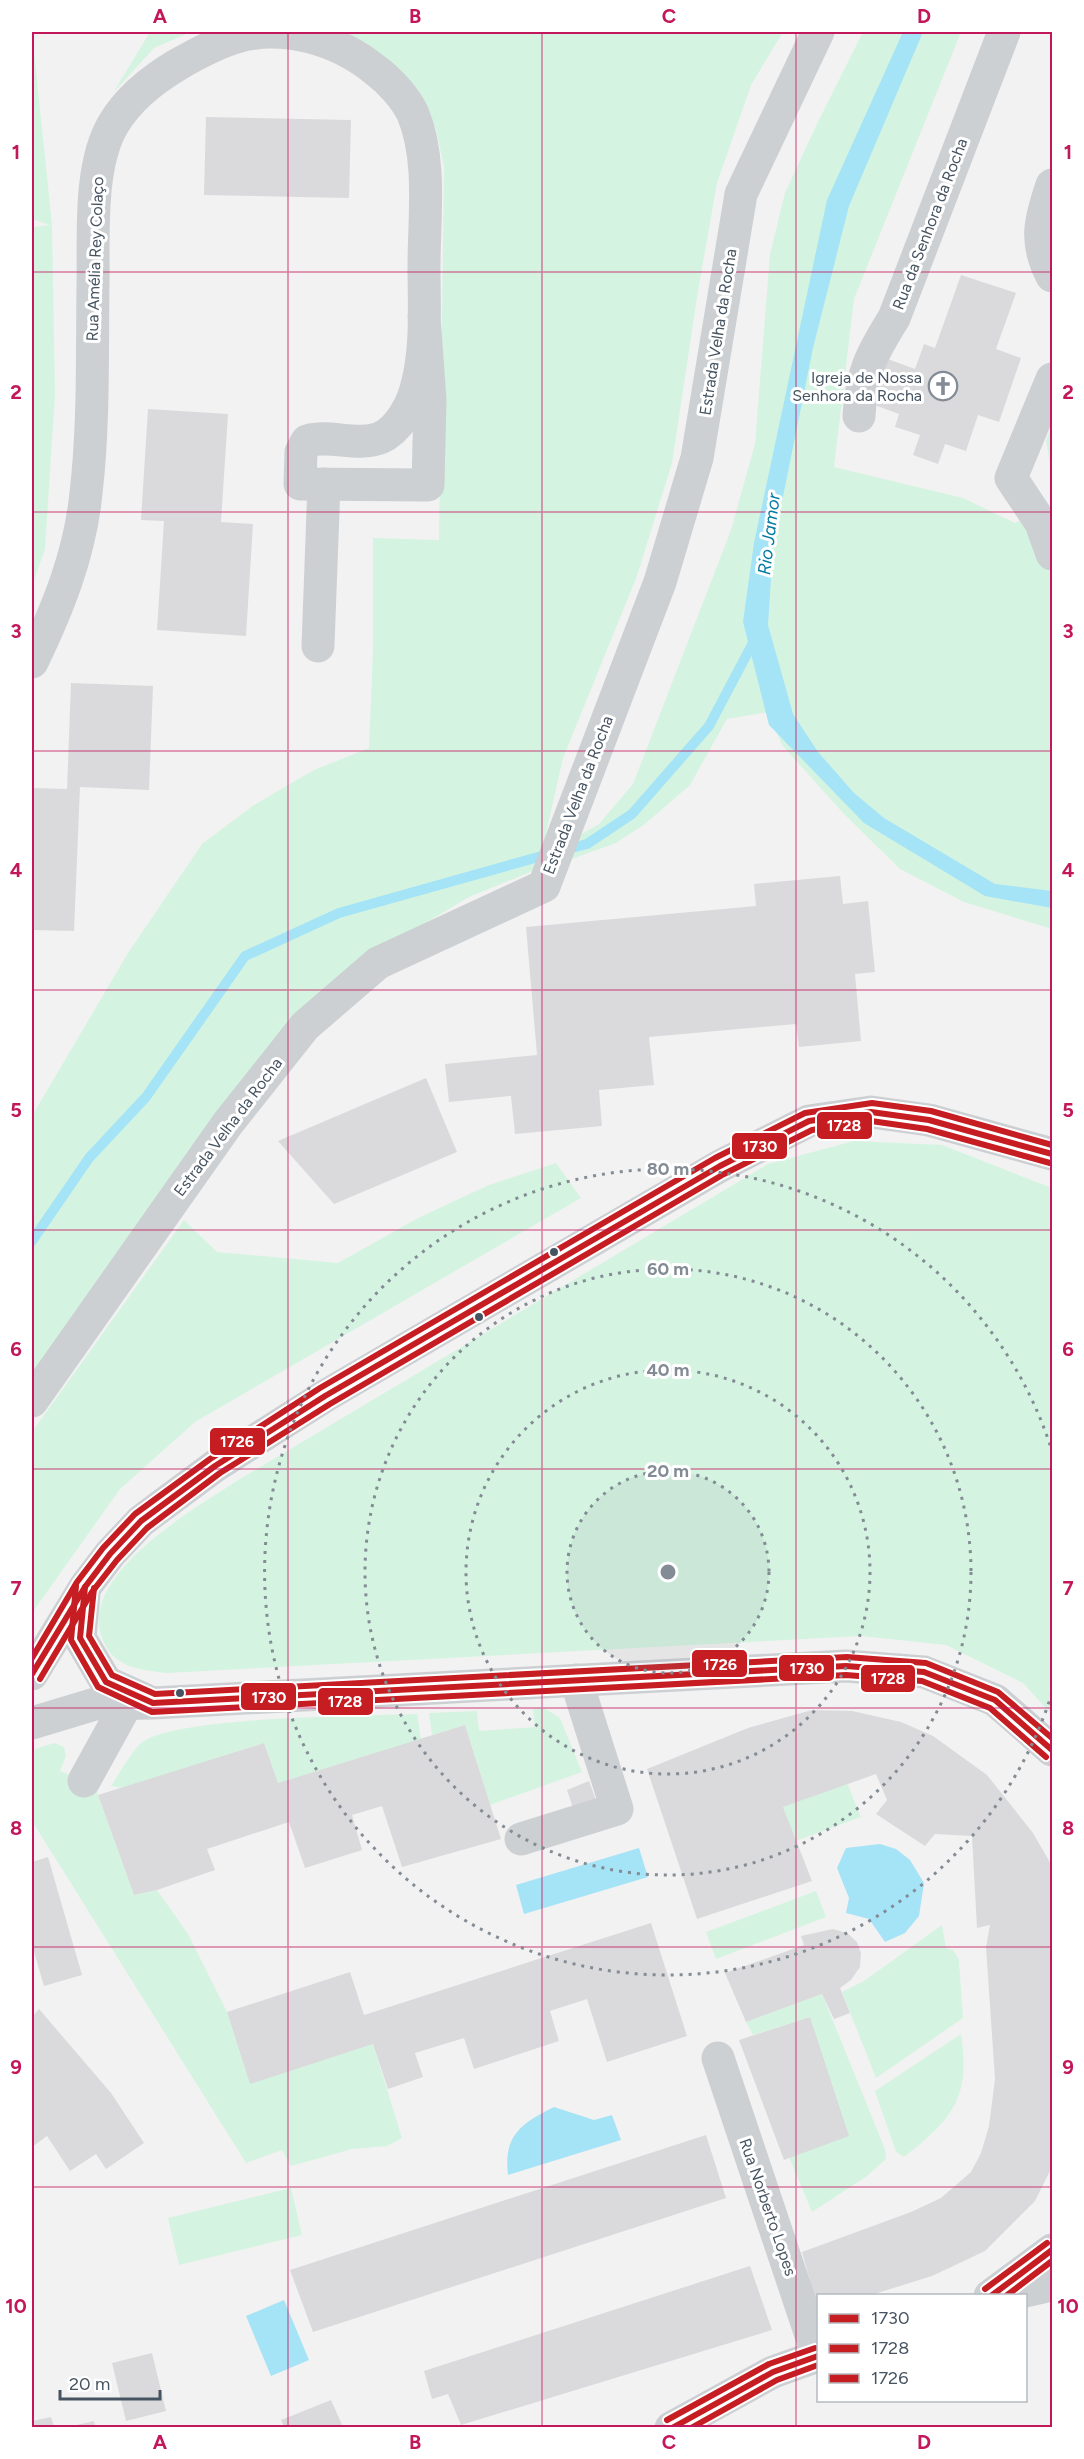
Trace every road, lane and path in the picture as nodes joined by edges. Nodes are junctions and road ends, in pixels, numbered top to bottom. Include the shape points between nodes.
1 (818, 32) edge
2 (1004, 32) edge
3 (1053, 185) edge
4 (1053, 276) edge
5 (424, 316) junction
6 (1053, 379) edge
7 (859, 416) dead end
8 (380, 438) junction
9 (428, 472) junction
10 (324, 484) junction
11 (1053, 554) edge
12 (318, 646) dead end
13 (32, 662) edge
14 (1053, 1154) edge
15 (32, 1401) edge
16 (85, 1587) junction
17 (32, 1674) edge
18 (576, 1680) junction
19 (140, 1703) junction
20 (32, 1723) edge
21 (1053, 1750) edge
22 (84, 1781) dead end
23 (520, 1839) dead end
24 (717, 2058) dead end
25 (1053, 2250) edge
26 (1053, 2285) edge
27 (991, 2294) edge
28 (1008, 2294) edge
29 (817, 2353) edge
30 (817, 2356) edge
31 (683, 2423) edge

1 - 15 street, Estrada Velha da Rocha via 741,194 697,458 660,582 544,886 378,963 305,1026 228,1123
2 - 7 street, Rua da Senhora da Rocha via 894,318 870,356
3 - 4 street via 1043,212 1039,244
5 - 8 street via 418,384 396,426
5 - 9 street via 430,400
5 - 13 street, Rua Amélia Rey Colaço via 424,175 420,137 412,111 388,79 324,40 273,32 239,36 201,51 139,93 112,126 99,165 86,493 73,562 57,612
6 - 11 street via 1011,478 1041,523
8 - 9 street via 396,438 410,444 422,457
8 - 10 street via 307,441 301,452 300,484
9 - 10 street via 428,485
10 - 12 street
14 - 16 street via 929,1120 871,1112 809,1121 720,1166 620,1224 325,1396 225,1460 141,1521
16 - 17 street
16 - 19 street via 80,1638 106,1682
18 - 19 street
18 - 21 street via 846,1666 924,1672 995,1700
18 - 23 street via 617,1809
19 - 20 street via 94,1704
19 - 22 street
24 - 29 street, Rua Norberto Lopes
25 - 27 street
26 - 28 street
30 - 31 street via 773,2372

